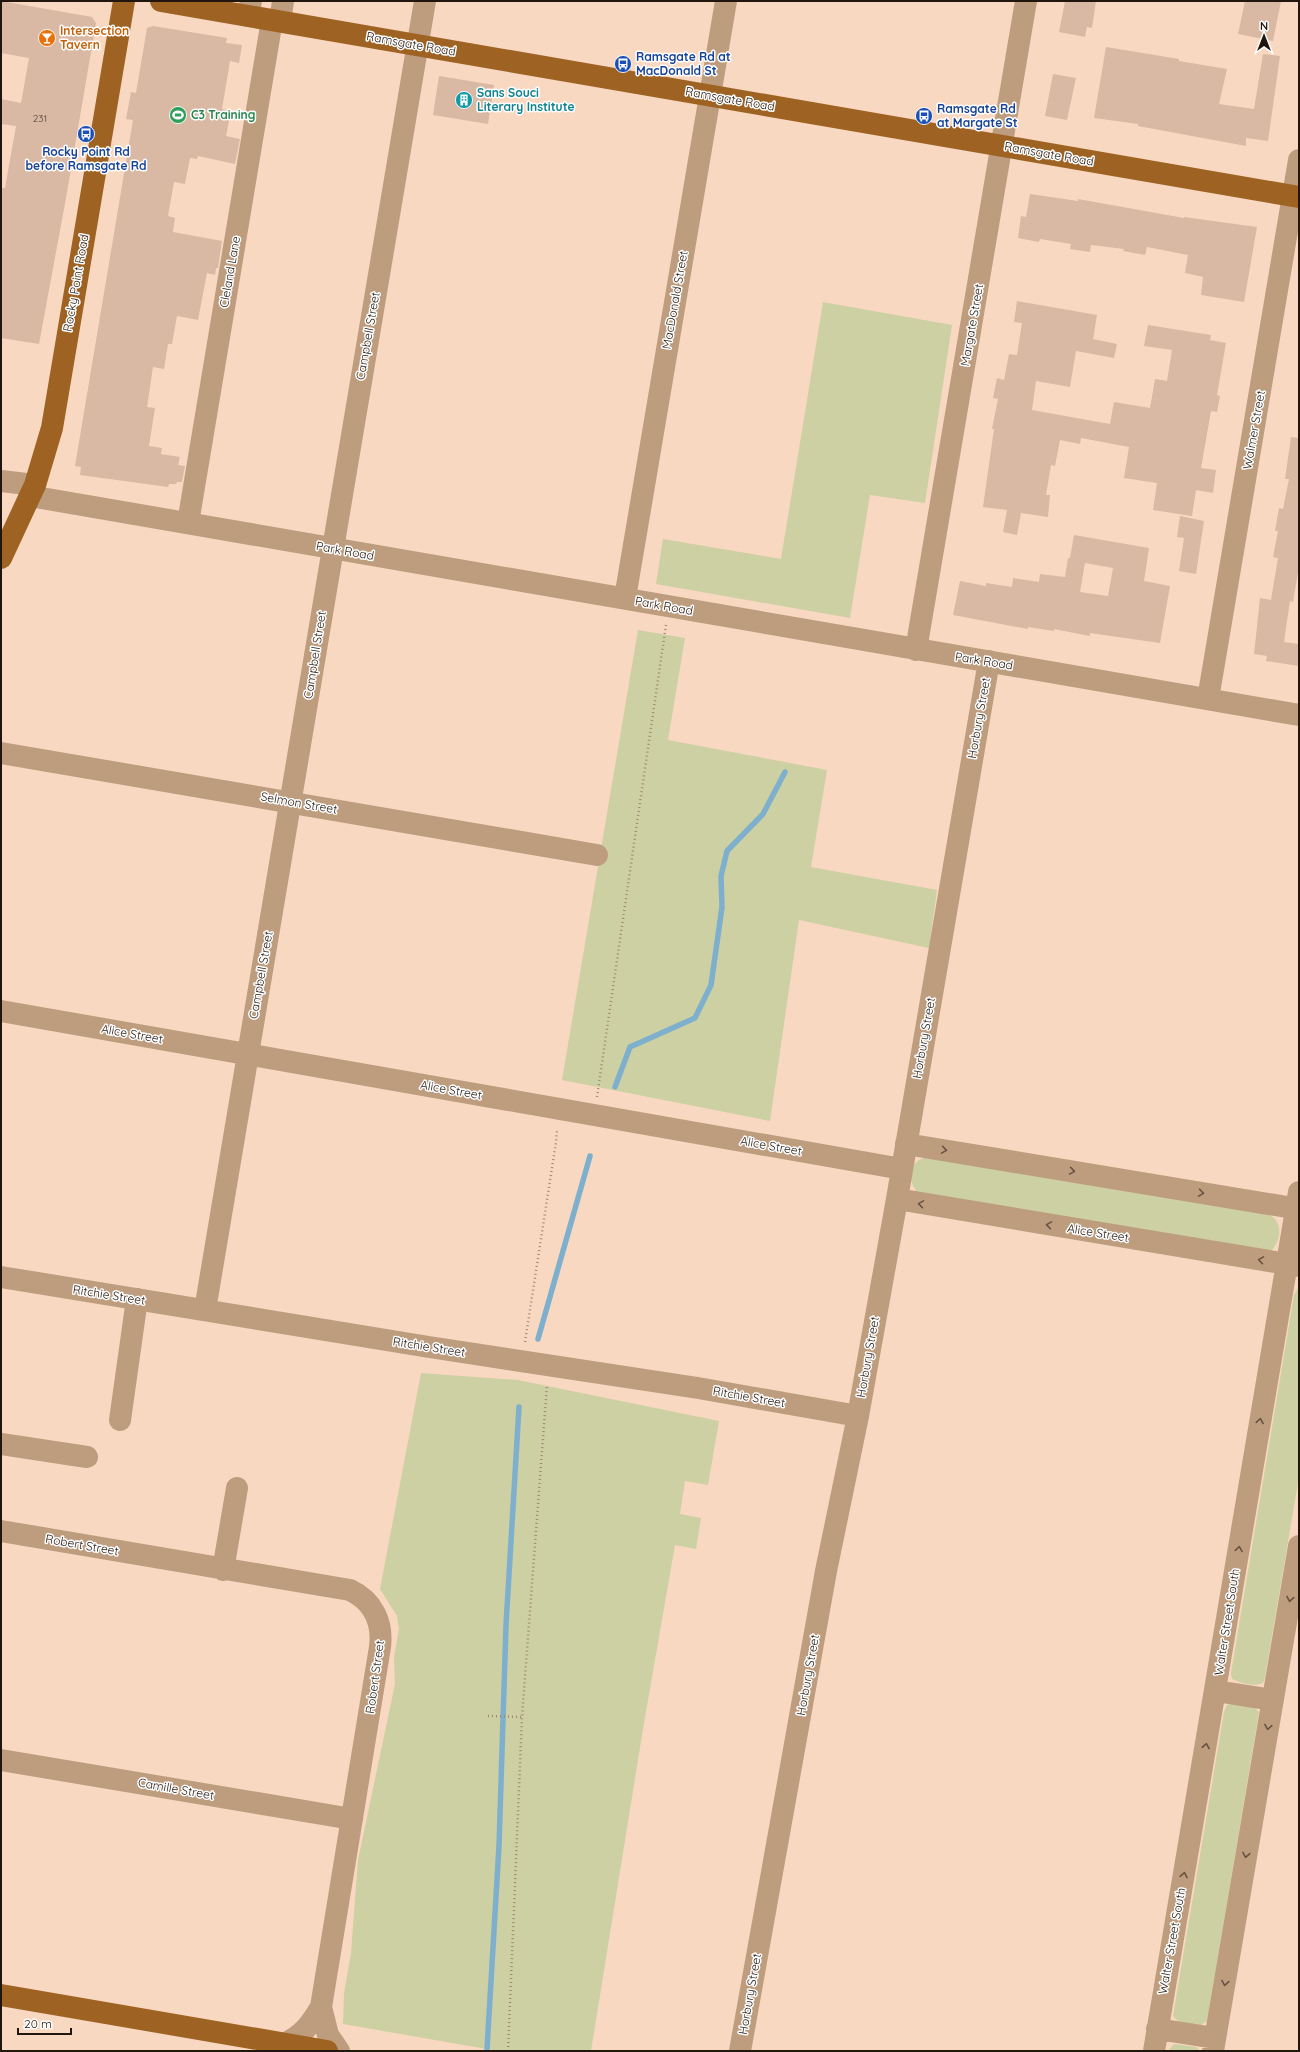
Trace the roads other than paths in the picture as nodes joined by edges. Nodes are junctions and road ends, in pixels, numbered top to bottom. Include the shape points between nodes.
1 (124, 1) edge
2 (161, 1) edge
3 (425, 1) edge
4 (726, 1) edge
5 (1026, 1) edge
6 (250, 8) edge
7 (278, 14) edge
8 (418, 45) junction
9 (710, 96) junction
10 (1002, 146) junction
11 (1299, 160) edge
12 (1296, 196) edge
13 (1, 481) edge
14 (32, 491) junction
15 (188, 523) junction
16 (332, 548) junction
17 (1, 558) edge
18 (625, 598) junction
19 (916, 650) junction
20 (989, 661) junction
21 (1208, 699) junction
22 (1299, 715) edge
23 (1, 753) edge
24 (291, 802) junction
25 (597, 855) dead end
26 (1, 1011) edge
27 (247, 1054) junction
28 (906, 1144) junction
29 (902, 1169) junction
30 (897, 1199) junction
31 (1298, 1203) edge
32 (1292, 1265) edge
33 (1, 1277) edge
34 (137, 1299) junction
35 (205, 1310) junction
36 (858, 1416) junction
37 (120, 1420) dead end
38 (1, 1444) edge
39 (87, 1457) dead end
40 (237, 1488) dead end
41 (1, 1531) edge
42 (1299, 1546) edge
43 (223, 1570) junction
44 (1216, 1691) junction
45 (1272, 1700) junction
46 (1, 1760) edge
47 (352, 1819) junction
48 (1, 1995) edge
49 (320, 2007) junction
50 (1157, 2029) junction
51 (284, 2044) junction
52 (1214, 2045) edge
53 (327, 2051) edge
54 (339, 2051) edge
55 (740, 2051) edge
56 (1154, 2051) edge

1 - 14 main road, Rocky Point Road via 52,428
2 - 6 main road, Ramsgate Road
3 - 8 street, Campbell Street
4 - 9 street, MacDonald Street
5 - 10 street, Margate Street
6 - 7 main road, Ramsgate Road
7 - 8 main road, Ramsgate Road
7 - 15 street, Cleland Lane
8 - 9 main road, Ramsgate Road
8 - 16 street, Campbell Street
9 - 10 main road, Ramsgate Road
9 - 18 street, MacDonald Street
10 - 12 main road, Ramsgate Road
10 - 19 street, Margate Street
11 - 12 street, Walmer Street
12 - 21 street, Walmer Street
13 - 14 street, Park Road
14 - 15 street, Park Road
14 - 17 main road, Rocky Point Road
15 - 16 street, Park Road
16 - 18 street, Park Road
16 - 24 street, Campbell Street
18 - 19 street, Park Road
19 - 20 street, Park Road
20 - 21 street, Park Road
20 - 28 street, Horbury Street
21 - 22 street, Park Road
23 - 24 street, Selmon Street
24 - 25 street, Selmon Street
24 - 27 street, Campbell Street
26 - 27 street, Alice Street
27 - 29 street, Alice Street
27 - 35 street, Campbell Street
28 - 29 street, Horbury Street
28 -> 31 street
29 - 30 street, Horbury Street
32 -> 30 street, Alice Street
30 - 36 street, Horbury Street
31 - 32 street, Walter Street South
44 -> 32 street, Walter Street South
33 - 34 street, Ritchie Street
34 - 35 street, Ritchie Street
34 - 37 street
35 - 36 street, Ritchie Street
36 - 55 street, Horbury Street via 826,1571
38 - 39 street
40 - 43 street
41 - 43 street, Robert Street
42 -> 45 street
43 - 47 street, Robert Street via 350,1590 370,1604 379,1619 381,1642
44 - 45 street
50 -> 44 street, Walter Street South
45 -> 52 street
46 - 47 street, Camille Street
47 - 49 street, Robert Street
48 - 51 main road
49 - 51 street, Robert Street via 298,2037
49 - 54 street, Robert Street via 328,2035
50 - 52 street
50 - 56 street, Walter Street South
51 - 53 main road

